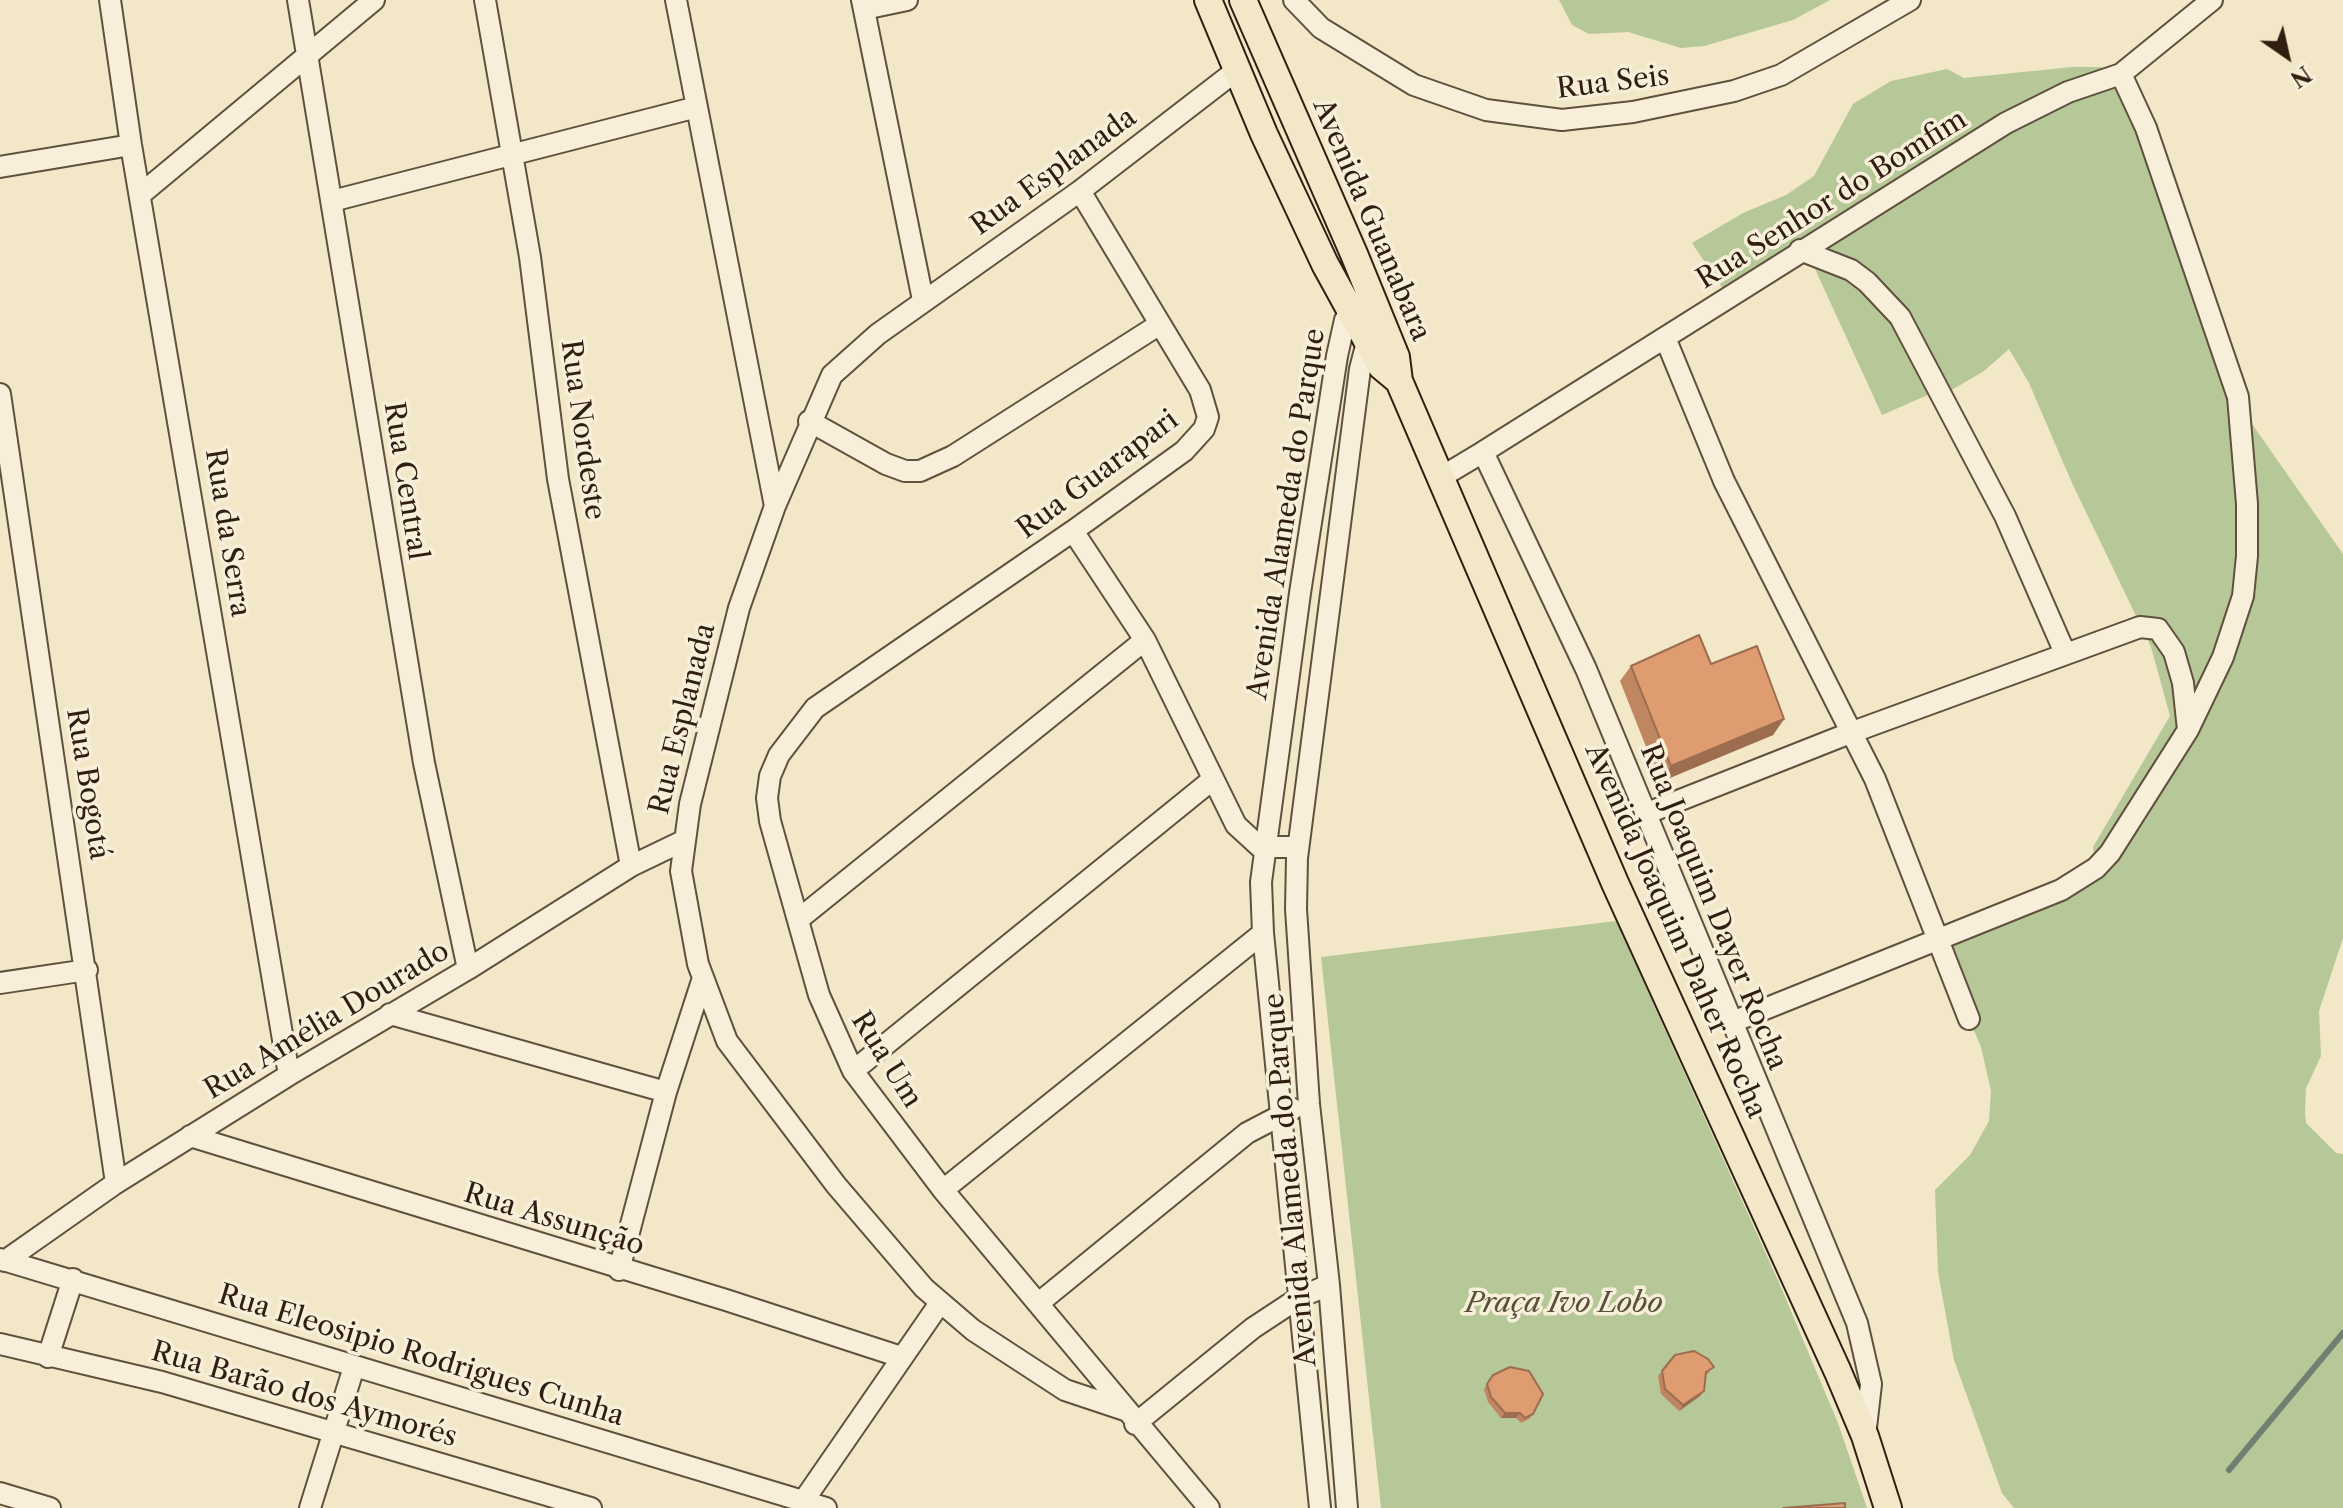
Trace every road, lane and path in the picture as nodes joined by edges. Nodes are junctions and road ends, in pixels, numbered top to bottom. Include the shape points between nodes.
1 (110, 0) edge
2 (298, 0) edge
3 (374, 0) edge
4 (485, 0) edge
5 (676, 0) edge
6 (907, 0) edge
7 (1208, 0) edge
8 (1243, 0) edge
9 (1294, 0) edge
10 (1910, 0) edge
11 (2212, 0) edge
12 (863, 4) edge
13 (308, 54) junction
14 (1237, 70) junction
15 (2121, 74) junction
16 (697, 107) junction
17 (131, 145) junction
18 (511, 157) junction
19 (0, 167) edge
20 (1080, 191) junction
21 (141, 194) junction
22 (332, 201) junction
23 (1800, 250) junction
24 (1369, 292) junction
25 (923, 300) junction
26 (1350, 311) junction
27 (1160, 324) junction
28 (1376, 336) junction
29 (1666, 340) junction
30 (1399, 381) joint
31 (0, 394) edge
32 (809, 421) junction
33 (1483, 452) junction
34 (1443, 476) junction
35 (775, 506) junction
36 (1073, 531) junction
37 (1145, 640) junction
38 (2065, 653) junction
39 (837, 691) joint
40 (2188, 730) junction
41 (1850, 733) junction
42 (1212, 780) junction
43 (1645, 814) junction
44 (683, 841) junction
45 (1298, 847) junction
46 (1266, 848) junction
47 (631, 866) junction
48 (799, 919) junction
49 (1263, 933) junction
50 (1936, 937) junction
51 (468, 969) junction
52 (87, 970) junction
53 (702, 981) junction
54 (0, 983) edge
55 (390, 1014) junction
56 (1969, 1019) dead end
57 (1730, 1023) junction
58 (853, 1071) junction
59 (289, 1075) junction
60 (666, 1092) junction
61 (1309, 1104) junction
62 (1281, 1112) junction
63 (190, 1136) junction
64 (116, 1183) junction
65 (943, 1190) junction
66 (3, 1260) edge
67 (619, 1270) junction
68 (73, 1279) junction
69 (1329, 1285) junction
70 (1300, 1297) junction
71 (1040, 1302) junction
72 (940, 1303) junction
73 (0, 1344) edge
74 (48, 1357) junction
75 (901, 1357) junction
76 (1090, 1364) junction
77 (354, 1367) junction
78 (1065, 1390) junction
79 (1130, 1417) junction
80 (332, 1430) junction
81 (1865, 1436) junction
82 (0, 1493) edge
83 (804, 1500) junction
84 (50, 1508) edge
85 (310, 1508) edge
86 (591, 1508) edge
87 (826, 1508) edge
88 (1209, 1508) edge
89 (1320, 1508) edge
90 (1347, 1508) edge
91 (1888, 1508) edge

1 - 17 street, Rua da Serra
2 - 13 street, Rua Central
3 - 13 street
4 - 18 street, Rua Nordeste
5 - 16 street
6 - 12 street
7 - 14 main road, Avenida Guanabara
8 - 24 main road, Avenida Guanabara
9 - 10 street, Rua Seis via 1321,28 1414,85 1450,100 1523,118 1591,119 1734,91 1781,75
11 - 15 street, Rua Senhor do Bomfim
12 - 25 street
13 - 21 street
13 - 22 street, Rua Central
14 - 20 street, Rua Esplanada
14 - 26 main road, Avenida Guanabara
15 - 23 street, Rua Senhor do Bomfim via 2041,104
15 - 40 street via 2146,128 2211,311 2243,430 2243,596 2234,631
16 - 18 street
16 - 35 street
17 - 19 street
17 - 21 street, Rua da Serra
18 - 22 street
18 - 47 street, Rua Nordeste via 530,257 558,479
20 - 25 street, Rua Esplanada
20 - 27 street, Rua Guarapari
21 - 59 street, Rua da Serra
22 - 51 street, Rua Central via 422,747
23 - 29 street, Rua Senhor do Bomfim
23 - 38 street via 1851,270 1900,317 2005,516
24 - 26 street, Avenida Alameda do Parque
24 - 28 main road, Avenida Guanabara
25 - 32 street, Rua Esplanada via 843,362
26 - 28 main road, Avenida Guanabara
26 - 46 street, Avenida Alameda do Parque via 1324,436
27 - 32 street via 953,456 920,471 886,464
27 - 36 street, Rua Guarapari via 1200,390 1208,417 1204,429 1184,451
28 - 30 main road, Avenida Guanabara via 1381,366
28 - 45 street, Avenida Alameda do Parque via 1360,369
29 - 33 street, Rua Senhor do Bomfim
29 - 41 street via 1724,481
30 - 34 main road, Avenida Joaquim Daher Rocha
31 - 52 street, Rua Bogotá
32 - 35 street, Rua Esplanada
33 - 34 street
33 - 43 street, Rua Joaquim Dayer Rocha via 1586,669
34 - 81 main road, Avenida Joaquim Daher Rocha via 1615,883
35 - 44 street, Rua Esplanada via 739,608
36 - 37 street
36 - 39 street, Rua Guarapari
37 - 42 street
37 - 48 street
38 - 40 street via 2133,630 2158,629 2174,652
38 - 41 street
39 - 48 street, Rua Um via 794,731 770,776 770,821
40 - 50 street via 2096,868 2061,890
41 - 43 street
41 - 50 street via 1875,779
42 - 46 street via 1246,837
42 - 58 street
43 - 57 street, Rua Joaquim Dayer Rocha
44 - 47 street, Rua Amélia Dourado
44 - 53 street, Rua Esplanada via 683,896
45 - 46 street
45 - 61 street, Avenida Alameda do Parque via 1296,909
46 - 49 street, Avenida Alameda do Parque
47 - 51 street, Rua Amélia Dourado
48 - 58 street, Rua Um via 829,1023
49 - 62 street, Avenida Alameda do Parque
49 - 65 street
50 - 56 street
50 - 57 street
51 - 55 street, Rua Amélia Dourado
52 - 54 street
52 - 64 street, Rua Bogotá
53 - 60 street
53 - 72 street, Rua Esplanada via 727,1041 769,1100
55 - 59 street, Rua Amélia Dourado
55 - 60 street
57 - 81 street, Rua Joaquim Dayer Rocha via 1857,1323 1871,1384
58 - 65 street, Rua Um
59 - 63 street, Rua Amélia Dourado
60 - 67 street
61 - 62 street
61 - 69 street, Avenida Alameda do Parque
62 - 70 street, Avenida Alameda do Parque
62 - 71 street via 1247,1133
63 - 64 street, Rua Amélia Dourado
63 - 67 street, Rua Assunção
64 - 66 street, Rua Amélia Dourado
65 - 71 street, Rua Um
66 - 68 street, Rua Eleosipio Rodrigues Cunha
67 - 75 street, Rua Assunção
68 - 74 street
68 - 77 street, Rua Eleosipio Rodrigues Cunha
69 - 70 street
69 - 90 street, Avenida Alameda do Parque
70 - 79 street
70 - 89 street, Avenida Alameda do Parque
71 - 76 street, Rua Um
72 - 75 street
72 - 78 street, Rua Esplanada
73 - 74 street, Rua Barão dos Aymorés
74 - 80 street, Rua Barão dos Aymorés via 162,1382
75 - 83 street
76 - 78 street
76 - 79 street, Rua Um
77 - 80 street
77 - 83 street, Rua Eleosipio Rodrigues Cunha
78 - 79 street, Rua Esplanada
79 - 88 street, Rua Um
80 - 85 street
80 - 86 street, Rua Barão dos Aymorés
81 - 91 main road, Avenida Joaquim Daher Rocha
82 - 84 street
83 - 87 street, Rua Eleosipio Rodrigues Cunha

